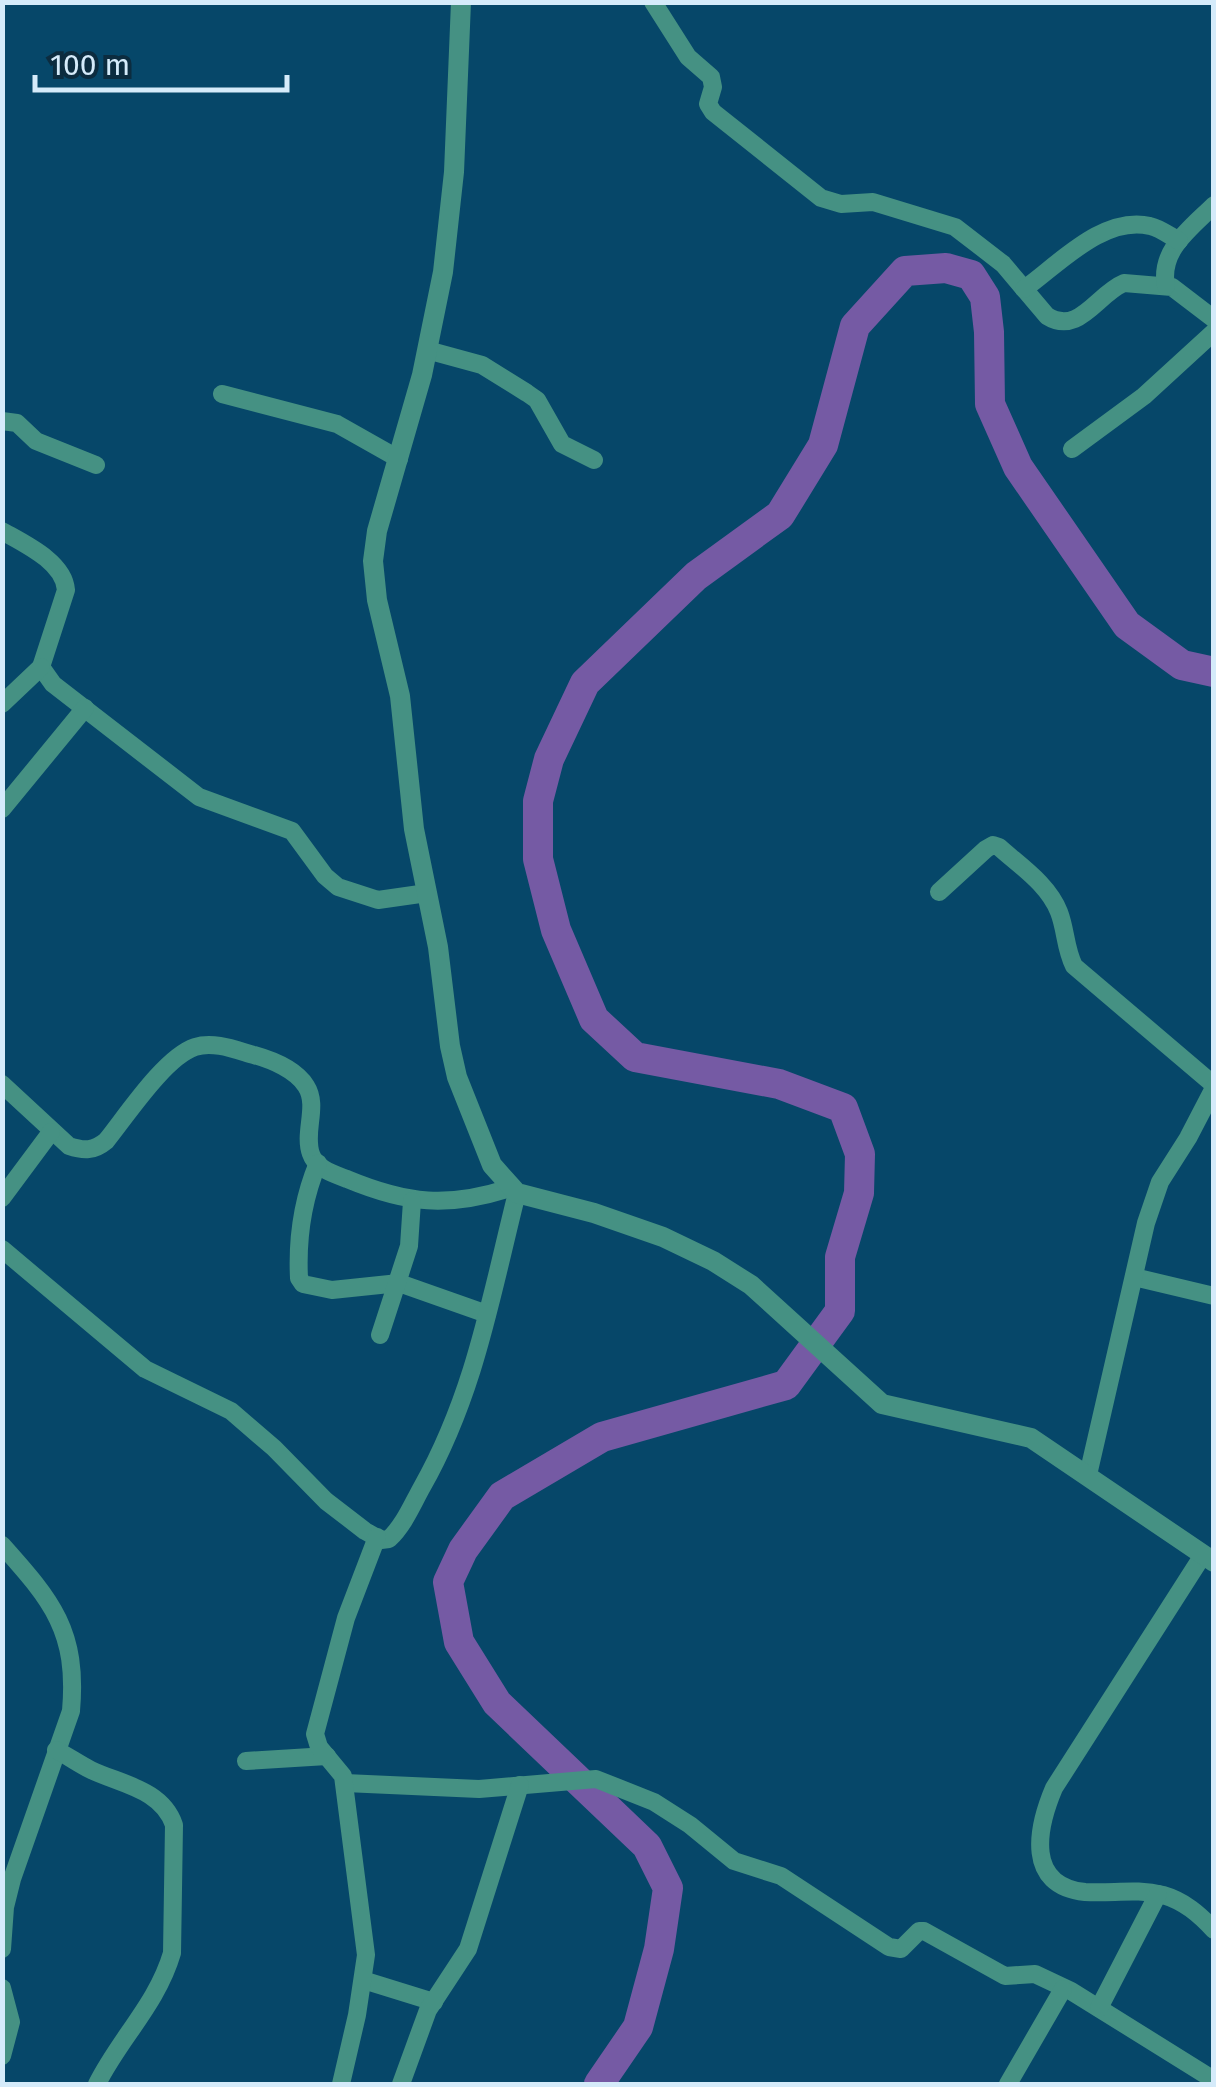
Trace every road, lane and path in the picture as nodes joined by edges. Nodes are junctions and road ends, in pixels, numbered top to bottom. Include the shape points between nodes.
1 (461, 2) edge
2 (654, 2) edge
3 (1214, 204) edge
4 (1179, 240) junction
5 (1166, 286) junction
6 (1024, 289) junction
7 (1214, 319) edge
8 (1214, 332) edge
9 (427, 350) junction
10 (222, 394) dead end
11 (2, 421) edge
12 (1072, 450) dead end
13 (399, 459) junction
14 (594, 460) dead end
15 (96, 466) dead end
16 (2, 531) edge
17 (42, 667) junction
18 (2, 704) edge
19 (86, 708) junction
20 (2, 809) edge
21 (939, 892) dead end
22 (427, 893) junction
23 (2, 1084) edge
24 (1214, 1086) edge
25 (51, 1132) junction
26 (318, 1163) junction
27 (514, 1191) junction
28 (2, 1198) edge
29 (412, 1201) junction
30 (2, 1249) edge
31 (1134, 1277) junction
32 (398, 1284) junction
33 (1214, 1296) edge
34 (488, 1314) junction
35 (380, 1335) dead end
36 (1088, 1475) junction
37 (377, 1537) junction
38 (2, 1545) edge
39 (1208, 1559) edge
40 (56, 1750) junction
41 (327, 1756) junction
42 (246, 1761) dead end
43 (344, 1783) junction
44 (520, 1785) junction
45 (6, 1888) edge
46 (1158, 1894) junction
47 (1214, 1930) edge
48 (2, 1949) edge
49 (363, 1980) junction
50 (2, 1988) edge
51 (1063, 1989) junction
52 (434, 2002) junction
53 (1099, 2008) junction
54 (2, 2056) edge
55 (1214, 2080) edge
56 (97, 2084) edge
57 (342, 2084) edge
58 (401, 2084) edge
59 (1008, 2084) edge

1 - 9 street via 454,172
2 - 6 street via 685,52 714,82 712,112 821,198 873,202 955,228
3 - 4 street
4 - 5 street via 1163,272
4 - 6 street via 1150,226 1126,226 1101,234
5 - 6 street via 1118,284 1065,324 1047,316
5 - 7 street
8 - 12 street
9 - 13 street
9 - 14 street via 482,364 527,393 562,444
10 - 13 street via 336,424
11 - 15 street via 18,423 36,441
13 - 22 street via 374,544 374,583 400,696
16 - 17 street via 46,558 66,582
17 - 18 street
17 - 19 street
19 - 20 street
19 - 22 street via 199,797 292,831 338,887 378,900
21 - 24 street via 986,848 998,847 1043,885 1058,910 1074,966
22 - 27 street via 458,1077 492,1165
23 - 25 street
24 - 31 street via 1160,1182
25 - 26 street via 82,1150 99,1146 176,1058 215,1044 262,1057 305,1084 312,1104 311,1154
25 - 28 street
26 - 29 street
26 - 32 street via 299,1229 299,1278 332,1290
27 - 29 street
27 - 34 street
27 - 36 street via 663,1237 714,1261 751,1285 882,1404 1018,1432
29 - 32 street
30 - 37 street via 145,1369 230,1412 326,1501
31 - 33 street
31 - 36 street
32 - 34 street
32 - 35 street
34 - 37 street via 444,1450 402,1525 389,1539
36 - 39 street
37 - 41 street via 322,1702 316,1734
38 - 40 street via 41,1588 62,1626 73,1688
39 - 46 street via 1054,1788 1039,1845 1058,1885
40 - 45 street
40 - 56 street via 140,1789 167,1810 174,1825 172,1954 157,1994
41 - 42 street
41 - 43 street
43 - 44 street
43 - 49 street via 366,1955
44 - 51 street via 596,1779 654,1802 734,1860 781,1876 889,1947 901,1949 924,1930 1005,1976 1035,1974
44 - 52 street via 468,1949
45 - 48 street
46 - 47 street via 1184,1904
46 - 53 street
49 - 52 street
49 - 57 street
50 - 54 street via 11,2022
51 - 53 street
51 - 59 street
52 - 58 street
53 - 55 street

